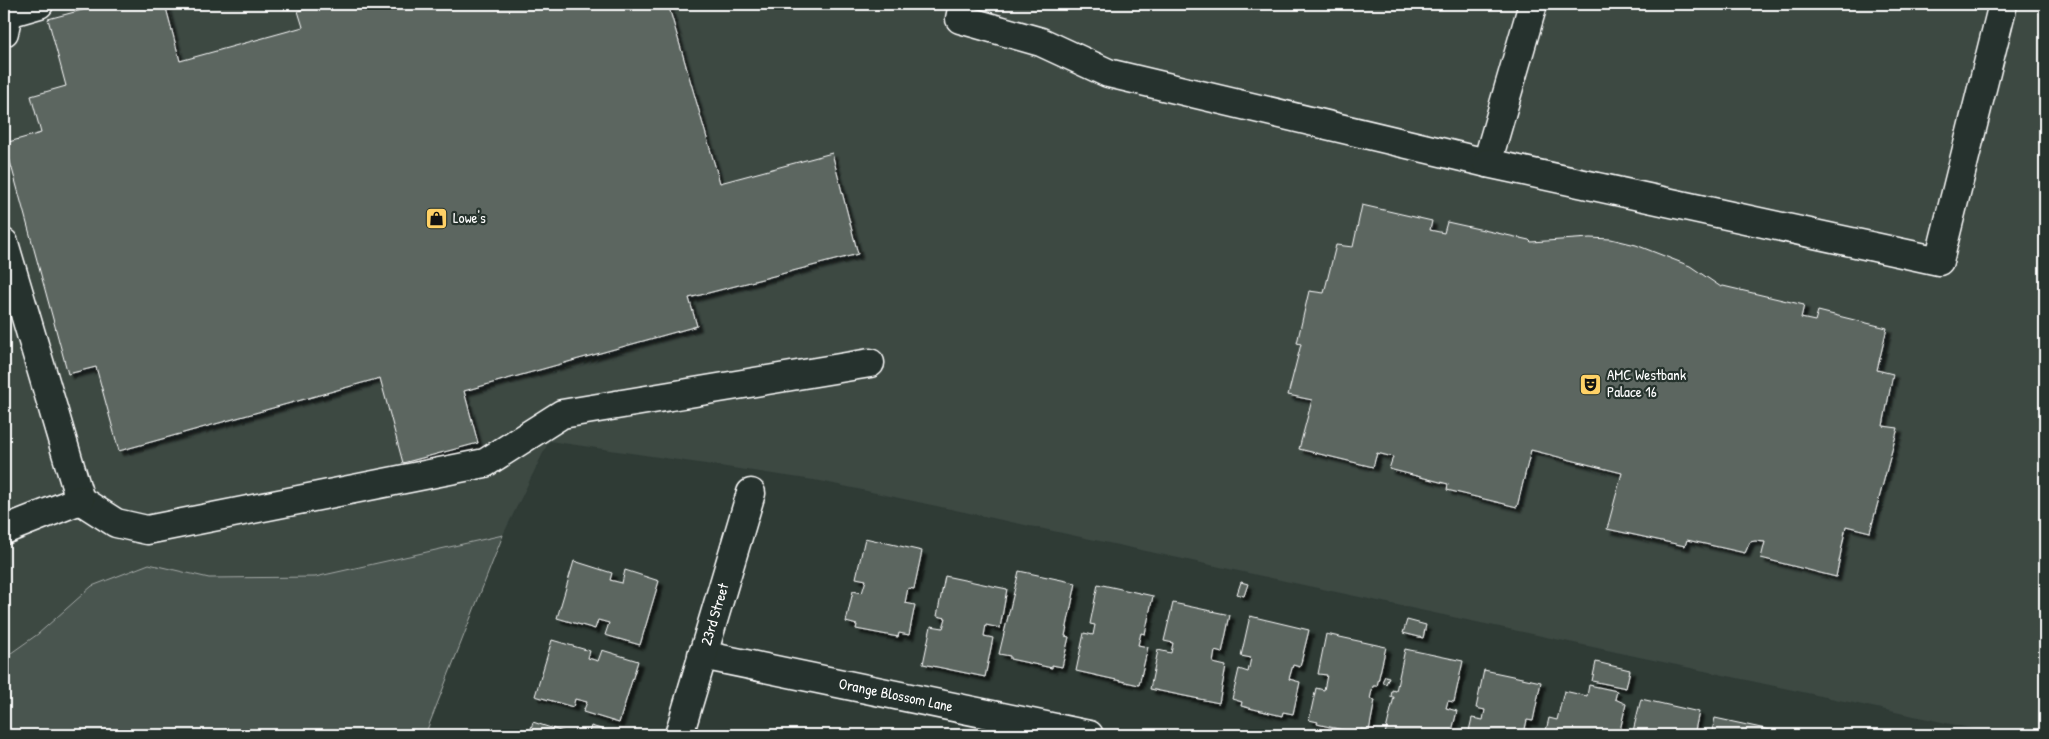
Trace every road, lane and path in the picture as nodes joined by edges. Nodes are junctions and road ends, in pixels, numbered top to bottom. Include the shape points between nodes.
1 (39, 4) edge
2 (964, 4) edge
3 (1533, 4) edge
4 (2003, 4) edge
5 (8, 15) edge
6 (1487, 163) junction
7 (4, 243) edge
8 (870, 363) dead end
9 (752, 492) dead end
10 (80, 500) junction
11 (4, 530) edge
12 (702, 655) junction
13 (679, 735) edge
14 (1089, 735) edge

1 - 5 street
2 - 6 street via 960,19 1041,42 1108,73
3 - 6 street
4 - 6 street via 1939,261
7 - 10 street
8 - 10 street via 562,414 485,463 147,530 116,523
9 - 12 street, 23rd Street
10 - 11 street
12 - 13 street, 23rd Street
12 - 14 street, Orange Blossom Lane

